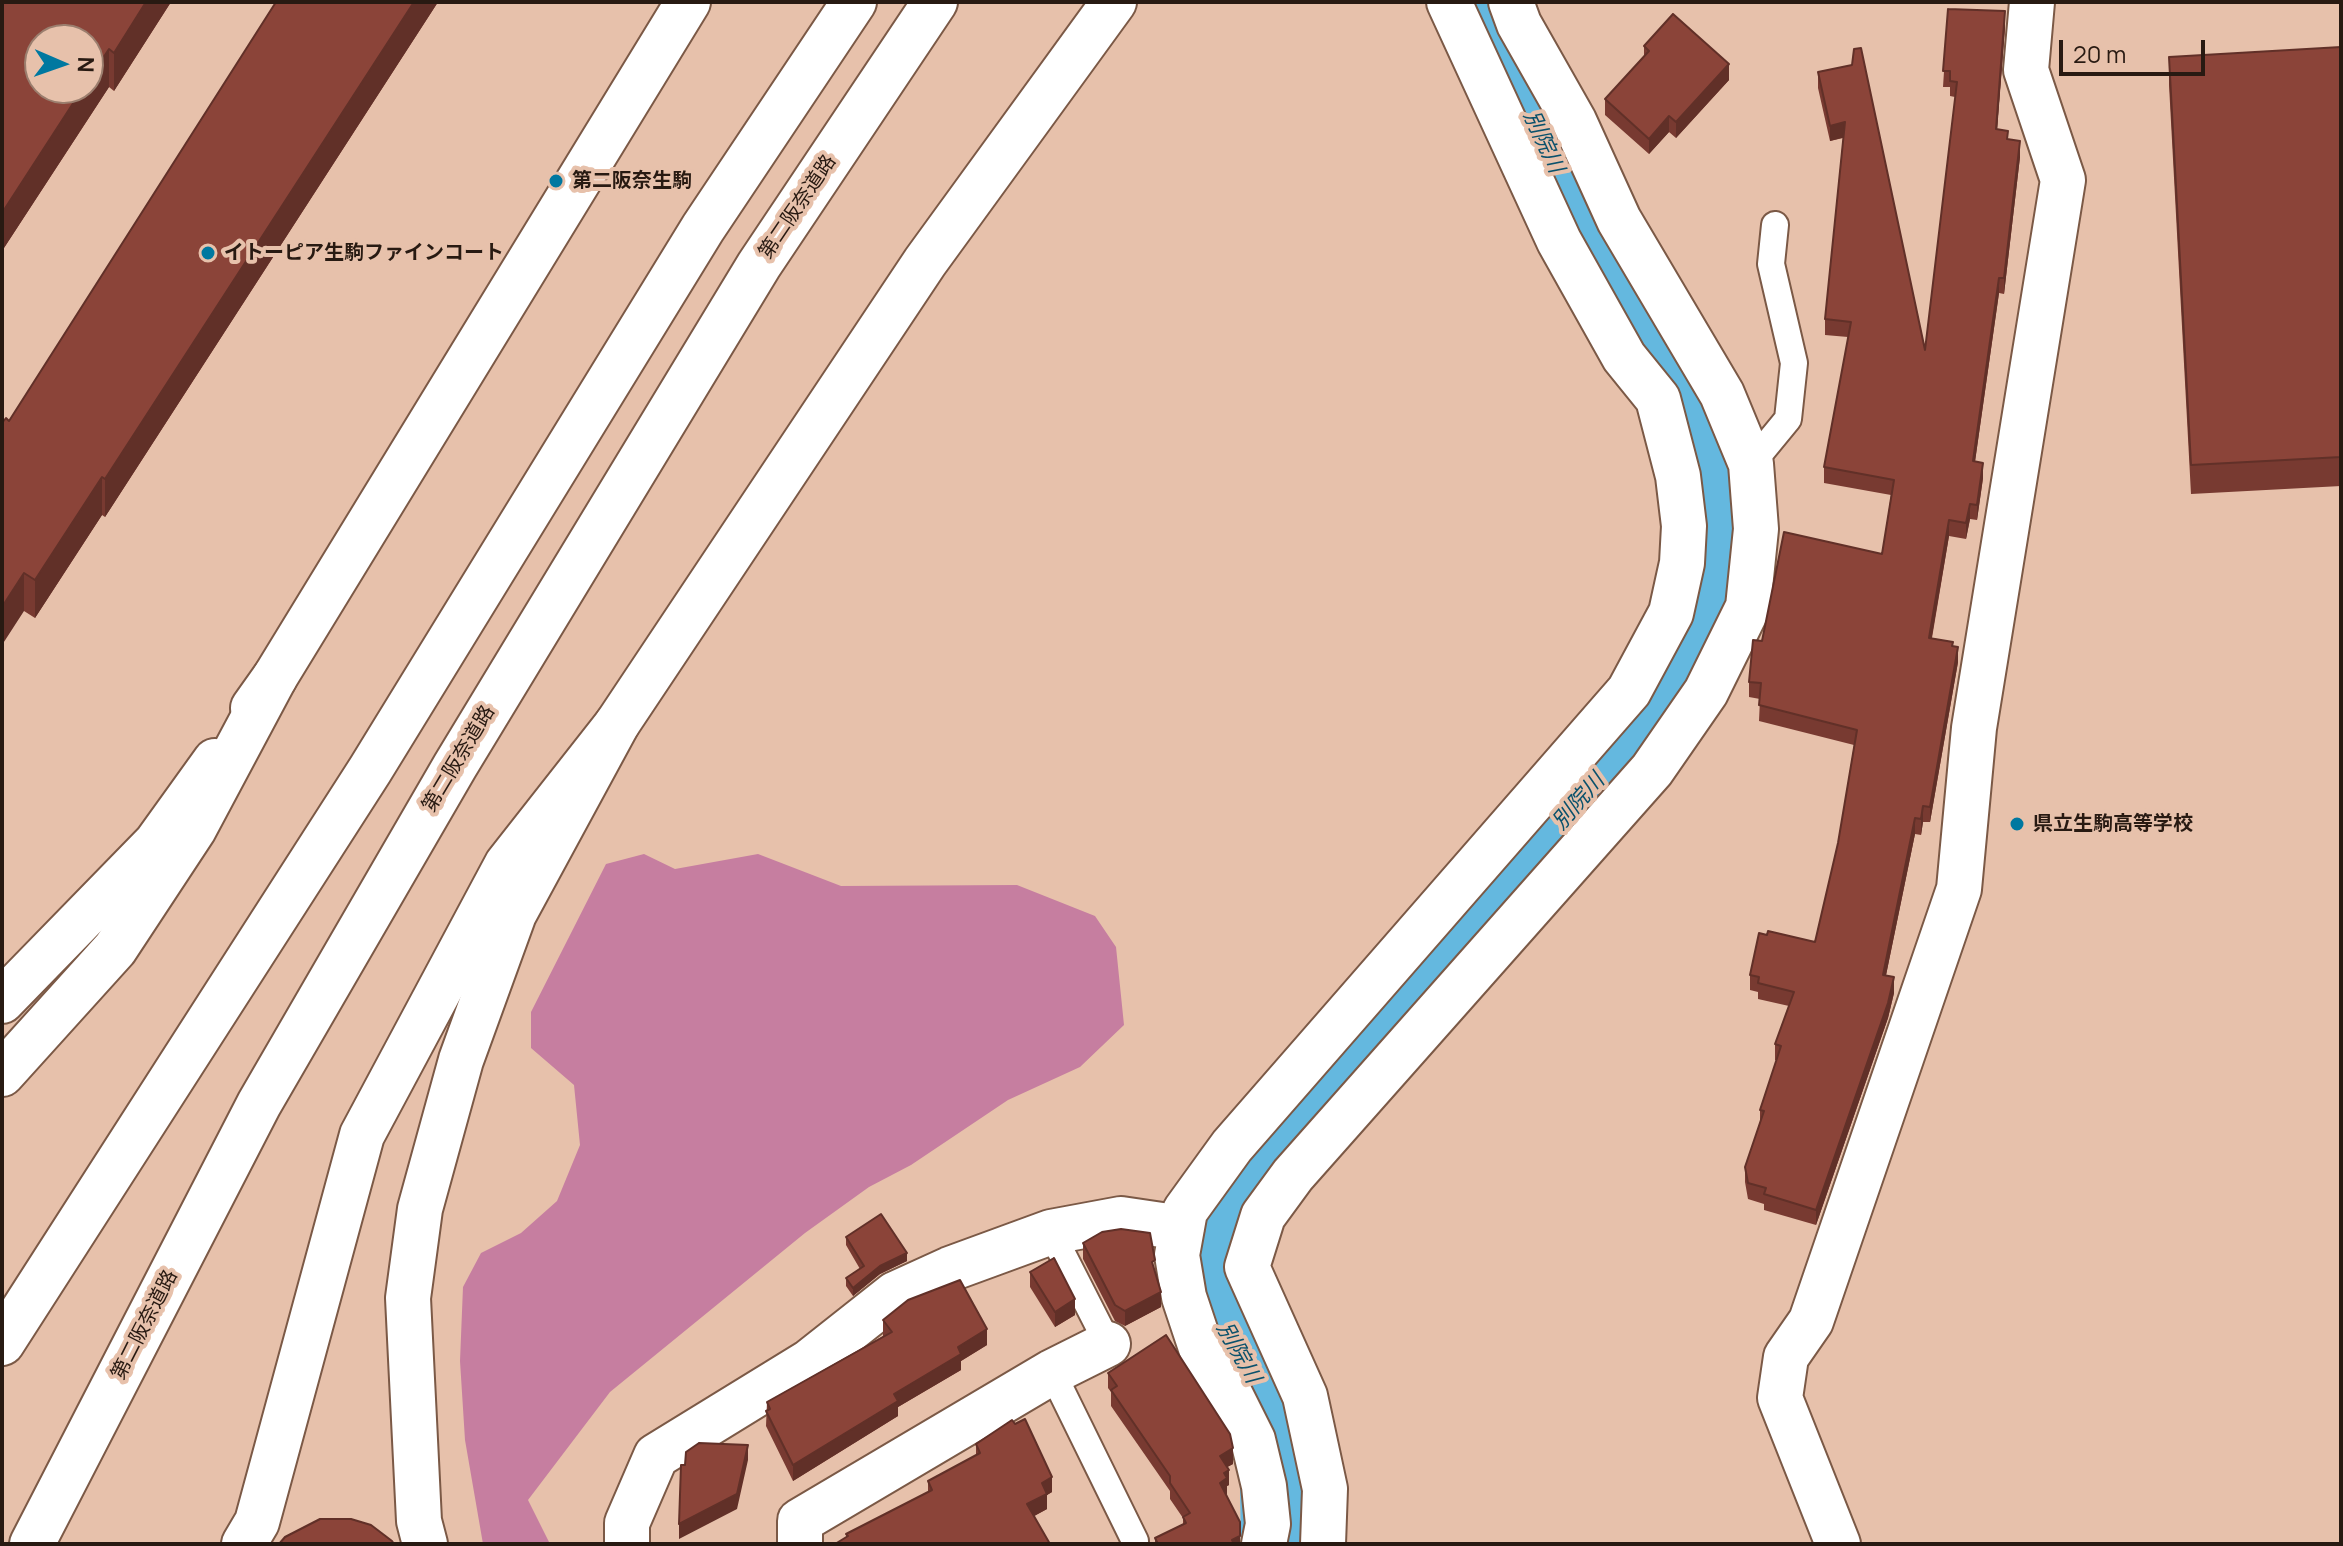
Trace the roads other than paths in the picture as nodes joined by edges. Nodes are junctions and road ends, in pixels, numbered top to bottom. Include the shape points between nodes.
1 (688, 2) edge
2 (854, 2) edge
3 (935, 2) edge
4 (1114, 2) edge
5 (1449, 2) edge
6 (1511, 2) edge
7 (2032, 2) edge
8 (1775, 225) dead end
9 (1751, 464) junction
10 (275, 677) junction
11 (617, 724) junction
12 (10, 979) edge
13 (2, 1074) edge
14 (1182, 1228) junction
15 (1051, 1232) junction
16 (2, 1343) edge
17 (1108, 1344) joint
18 (1052, 1372) junction
19 (1135, 1541) dead end
20 (32, 1544) edge
21 (244, 1544) edge
22 (425, 1544) edge
23 (627, 1544) edge
24 (800, 1544) edge
25 (1264, 1544) edge
26 (1323, 1544) edge
27 (1838, 1544) edge

1 - 10 main road
2 - 16 main road via 703,228 370,770
3 - 20 main road, 第二阪奈道路 via 759,265 455,766 259,1104
4 - 11 main road via 925,262
5 - 14 main road via 1559,241 1624,357 1658,399 1678,476 1682,563 1671,613 1629,691 1232,1146 1185,1211
6 - 9 main road via 1619,220 1722,394
7 - 27 main road via 2026,70 2063,180 1974,728 1959,889 1811,1321 1786,1357 1780,1398
8 - 9 lane via 1771,264 1794,363 1788,419
9 - 26 main road via 1756,529 1748,607 1706,692 1652,770 1573,864 1293,1175 1263,1216 1247,1267 1305,1396 1325,1489
10 - 12 main road via 156,843
10 - 13 main road via 194,829 115,949
11 - 21 main road via 507,864 362,1135 257,1522
11 - 22 main road via 514,914 461,1060 420,1209 408,1298 419,1521
14 - 15 main road via 1121,1219
14 - 25 main road via 1177,1255 1184,1297 1206,1363 1229,1392 1253,1440 1264,1486
15 - 17 lane
15 - 23 main road via 895,1294 809,1362 656,1456 627,1523
17 - 18 main road
18 - 19 lane
18 - 24 main road via 800,1521

